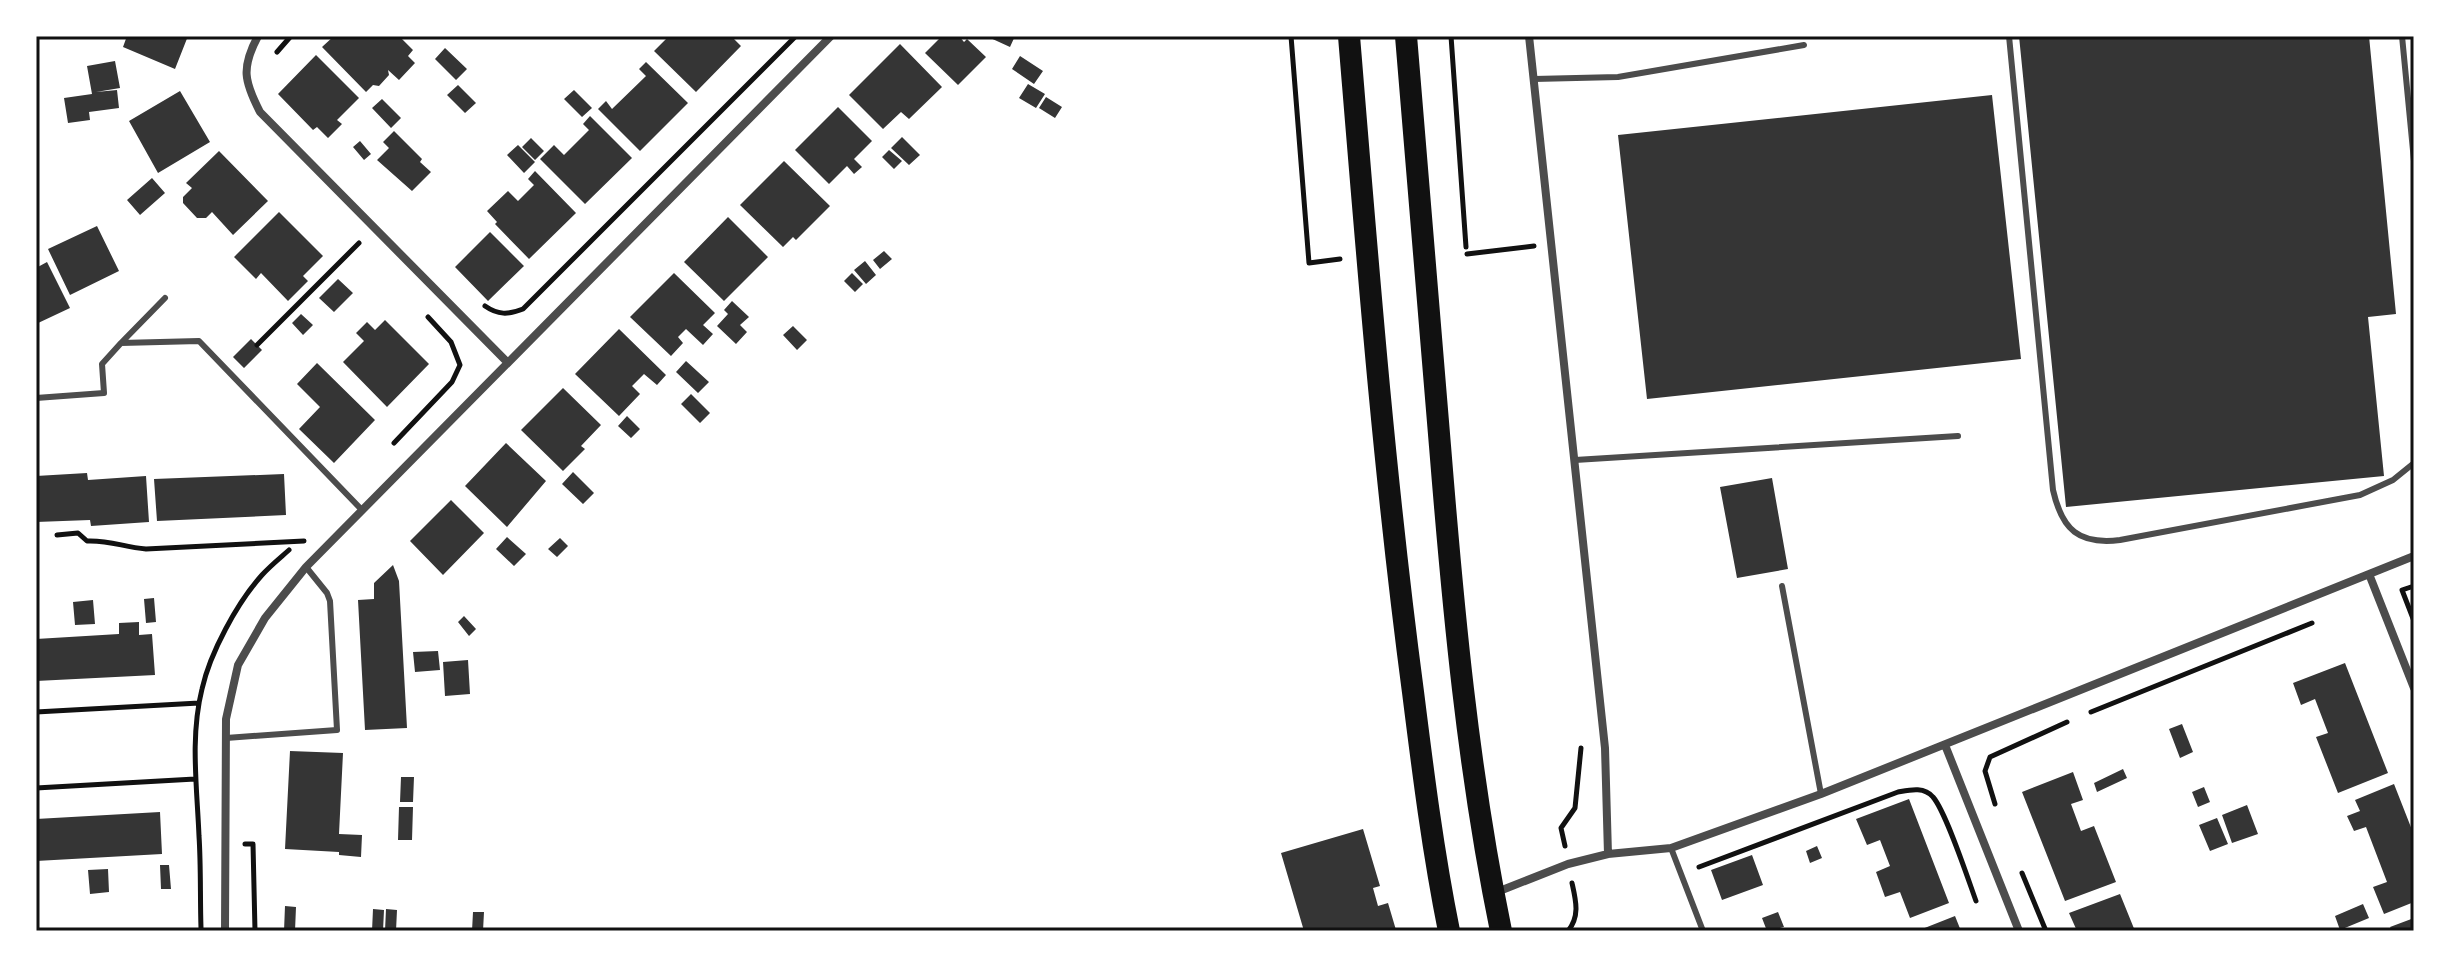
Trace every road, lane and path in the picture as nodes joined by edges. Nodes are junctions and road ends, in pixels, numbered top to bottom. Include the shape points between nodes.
1 (258, 36) edge
2 (291, 36) edge
3 (796, 36) edge
4 (831, 36) edge
5 (1291, 36) edge
6 (1349, 36) edge
7 (1406, 36) edge
8 (1451, 36) edge
9 (1529, 36) edge
10 (2009, 36) edge
11 (2402, 36) edge
12 (1804, 45) dead end
13 (269, 60) dead end
14 (1534, 79) junction
15 (2414, 161) edge
16 (374, 228) junction
17 (1552, 244) junction
18 (1466, 247) dead end
19 (1467, 254) dead end
20 (1309, 263) dead end
21 (165, 298) dead end
22 (474, 298) dead end
23 (121, 343) junction
24 (257, 345) dead end
25 (508, 363) junction
26 (36, 398) edge
27 (1958, 436) dead end
28 (1575, 460) junction
29 (2414, 463) edge
30 (362, 510) junction
31 (57, 535) dead end
32 (333, 539) junction
33 (2414, 556) edge
34 (306, 567) junction
35 (2369, 574) junction
36 (1782, 586) dead end
37 (2414, 586) edge
38 (2402, 590) junction
39 (2377, 596) junction
40 (2325, 617) dead end
41 (2414, 621) edge
42 (2414, 688) edge
43 (199, 703) dead end
44 (36, 712) edge
45 (2090, 712) dead end
46 (2076, 718) dead end
47 (226, 738) junction
48 (1945, 745) junction
49 (195, 779) dead end
50 (36, 788) edge
51 (1821, 794) junction
52 (1575, 808) dead end
53 (1999, 814) dead end
54 (225, 844) junction
55 (1671, 848) junction
56 (1608, 854) junction
57 (1568, 864) junction
58 (2020, 867) dead end
59 (1681, 875) junction
60 (1493, 894) junction
61 (1976, 901) dead end
62 (225, 931) edge
63 (255, 931) edge
64 (1449, 931) edge
65 (1501, 931) edge
66 (1568, 931) edge
67 (1703, 931) edge
68 (2019, 931) edge
69 (2046, 931) edge

1 - 16 street via 246,64 247,87 260,112
2 - 13 path
3 - 22 path via 523,309 495,312
4 - 25 street
5 - 20 path
6 - 64 highway via 1396,569
7 - 60 highway via 1469,753
8 - 18 path
9 - 14 street
10 - 29 lane via 2053,490 2070,530 2103,542 2360,495
11 - 15 lane
12 - 14 lane via 1618,77
14 - 17 street
16 - 24 path
16 - 25 street
17 - 19 path
17 - 28 street
21 - 23 lane
23 - 26 lane via 102,364 104,393
23 - 30 lane via 199,341
25 - 30 street
27 - 28 lane
28 - 56 street via 1605,748
30 - 32 street
31 - 32 path via 78,533 87,541 146,549
32 - 34 street
33 - 35 street
34 - 47 street via 265,618 238,665
34 - 47 lane via 330,601 337,730
35 - 39 street
35 - 48 street
36 - 51 lane
37 - 38 path
38 - 39 path
38 - 41 path
39 - 42 street
40 - 45 path
43 - 44 path
46 - 53 path via 1990,757 1985,771
47 - 54 street
48 - 51 street
48 - 68 street
49 - 50 path
51 - 55 street
52 - 57 path via 1561,828
54 - 62 street
54 - 63 path via 253,844
55 - 56 street
55 - 59 lane
56 - 57 street
57 - 60 street
57 - 66 path via 1578,908
58 - 69 path
59 - 61 path via 1912,789 1933,796
59 - 67 lane
60 - 65 highway

